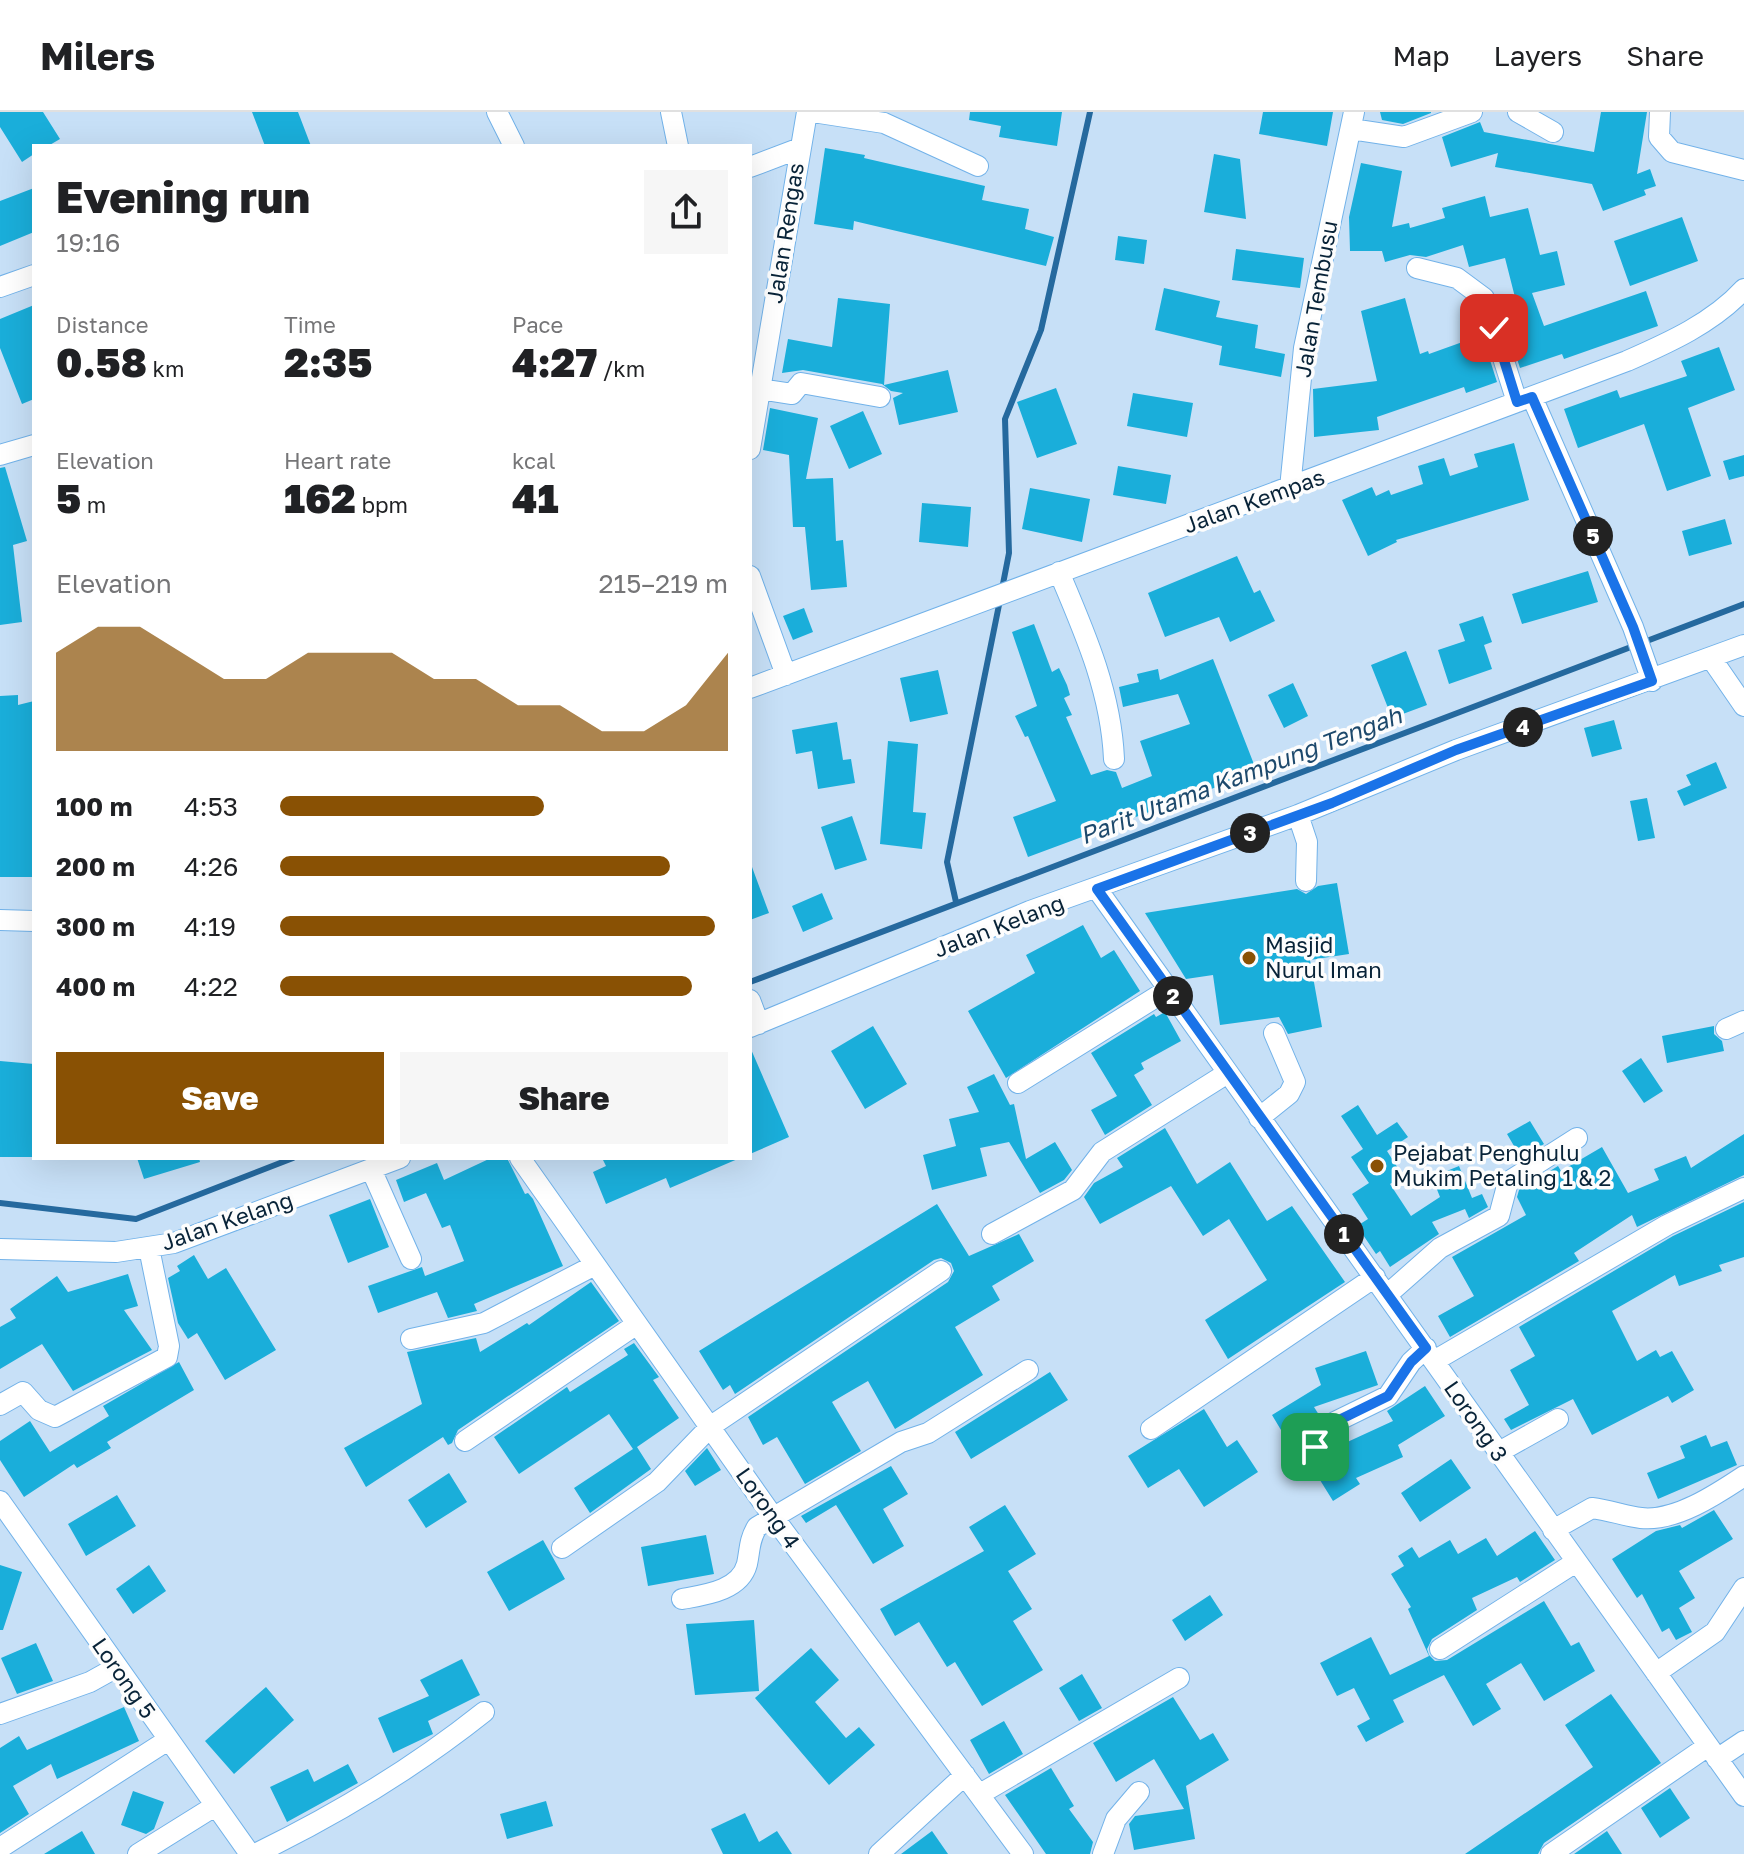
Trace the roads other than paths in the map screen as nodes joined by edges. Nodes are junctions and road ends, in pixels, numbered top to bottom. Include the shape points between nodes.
1 (497, 112) edge
2 (671, 112) edge
3 (810, 112) edge
4 (1472, 112) edge
5 (1518, 112) edge
6 (1660, 112) edge
7 (1352, 121) edge
8 (1553, 132) dead end
9 (513, 144) edge
10 (678, 144) edge
11 (800, 148) junction
12 (752, 166) edge
13 (978, 166) dead end
14 (1744, 170) edge
15 (1417, 268) dead end
16 (32, 276) edge
17 (0, 287) edge
18 (1744, 289) edge
19 (759, 389) junction
20 (880, 397) dead end
21 (1525, 399) junction
22 (752, 436) edge
23 (32, 446) edge
24 (0, 455) edge
25 (1290, 488) junction
26 (1059, 572) junction
27 (752, 582) edge
28 (1744, 645) edge
29 (1711, 658) junction
30 (1650, 673) junction
31 (786, 675) junction
32 (752, 687) edge
33 (1744, 706) edge
34 (1114, 759) dead end
35 (1298, 815) junction
36 (1306, 881) dead end
37 (1097, 889) junction
38 (0, 920) edge
39 (32, 921) edge
40 (1169, 989) junction
41 (755, 1025) edge
42 (1274, 1033) dead end
43 (1226, 1074) junction
44 (1018, 1083) dead end
45 (1259, 1118) junction
46 (1577, 1138) dead end
47 (395, 1160) edge
48 (521, 1160) edge
49 (371, 1169) junction
50 (1744, 1188) edge
51 (992, 1234) dead end
52 (149, 1248) junction
53 (0, 1249) edge
54 (411, 1259) dead end
55 (595, 1265) junction
56 (941, 1271) dead end
57 (1375, 1277) junction
58 (1388, 1294) junction
59 (637, 1324) junction
60 (411, 1339) dead end
61 (1430, 1355) junction
62 (1028, 1370) dead end
63 (0, 1385) edge
64 (23, 1392) junction
65 (0, 1405) edge
66 (1558, 1419) dead end
67 (711, 1426) junction
68 (1151, 1429) dead end
69 (465, 1441) dead end
70 (1499, 1452) junction
71 (1295, 1469) dead end
72 (1744, 1476) edge
73 (0, 1501) edge
74 (774, 1518) junction
75 (1553, 1530) junction
76 (562, 1548) dead end
77 (1576, 1562) junction
78 (1744, 1588) edge
79 (682, 1599) dead end
80 (1440, 1649) dead end
81 (117, 1667) junction
82 (1656, 1673) junction
83 (1179, 1678) dead end
84 (484, 1712) dead end
85 (0, 1714) edge
86 (168, 1740) junction
87 (1744, 1741) edge
88 (1713, 1752) junction
89 (965, 1775) junction
90 (1139, 1792) dead end
91 (980, 1794) junction
92 (1744, 1796) edge
93 (215, 1806) junction
94 (0, 1848) edge
95 (138, 1854) edge
96 (252, 1854) edge
97 (879, 1854) edge
98 (1023, 1854) edge
99 (1103, 1854) edge
100 (1551, 1854) edge

1 - 9 street
2 - 10 street
3 - 11 street, Jalan Rengas
3 - 13 street via 884,123
4 - 7 street via 1404,137
5 - 8 street
6 - 14 street via 1659,137 1668,150
7 - 25 street, Jalan Tembusu via 1304,348
11 - 12 street
11 - 19 street, Jalan Rengas
15 - 21 street via 1457,278 1484,298
16 - 17 street
18 - 21 street, Jalan Kempas via 1666,344
19 - 20 street via 792,394 801,383
19 - 22 street, Jalan Rengas
21 - 25 street, Jalan Kempas
21 - 30 street
23 - 24 street
25 - 26 street, Jalan Kempas
26 - 31 street, Jalan Kempas
26 - 34 street via 1095,656 1113,725
27 - 31 street
28 - 29 street, Jalan Kelang
29 - 30 street, Jalan Kelang
29 - 33 street
30 - 35 street, Jalan Kelang
31 - 32 street, Jalan Kempas
35 - 36 street via 1307,842
35 - 37 street, Jalan Kelang
37 - 40 street, Lorong 3
37 - 41 street, Jalan Kelang via 1030,911
38 - 39 street
40 - 43 street, Lorong 3
40 - 44 street
42 - 45 street via 1295,1082 1289,1094
43 - 45 street, Lorong 3
43 - 51 street via 1102,1152 1073,1190
45 - 57 street, Lorong 3
46 - 58 street via 1508,1182 1499,1216 1440,1248
47 - 49 street, Jalan Kelang
48 - 55 street, Lorong 4
49 - 52 street, Jalan Kelang via 237,1222
49 - 54 street
50 - 61 street
52 - 53 street, Jalan Kelang
52 - 64 street via 167,1357 55,1417 39,1410
55 - 59 street, Lorong 4
55 - 60 street via 484,1323
56 - 67 street
57 - 58 street, Lorong 3
57 - 68 street
58 - 61 street, Lorong 3
59 - 67 street, Lorong 4
59 - 69 street
61 - 70 street, Lorong 3
61 - 71 street via 1411,1362 1388,1396 1335,1422
62 - 74 street via 928,1433 901,1442
63 - 64 street
64 - 65 street
66 - 70 street
67 - 74 street, Lorong 4
67 - 76 street via 657,1482
70 - 75 street, Lorong 3
72 - 75 street via 1669,1514 1643,1519 1592,1508
73 - 81 street, Lorong 5
74 - 79 street via 757,1527 746,1568 730,1586
74 - 89 street, Lorong 4
75 - 77 street, Lorong 3
77 - 80 street
77 - 82 street, Lorong 3
78 - 82 street via 1715,1632
81 - 85 street
81 - 86 street, Lorong 5
82 - 88 street, Lorong 3
83 - 91 street
84 - 96 street via 428,1757 337,1814
86 - 93 street, Lorong 5
86 - 94 street
87 - 88 street
88 - 92 street, Lorong 3
88 - 100 street
89 - 91 street, Lorong 4
89 - 97 street
90 - 99 street via 1116,1819
91 - 98 street, Lorong 4
93 - 95 street
93 - 96 street, Lorong 5

